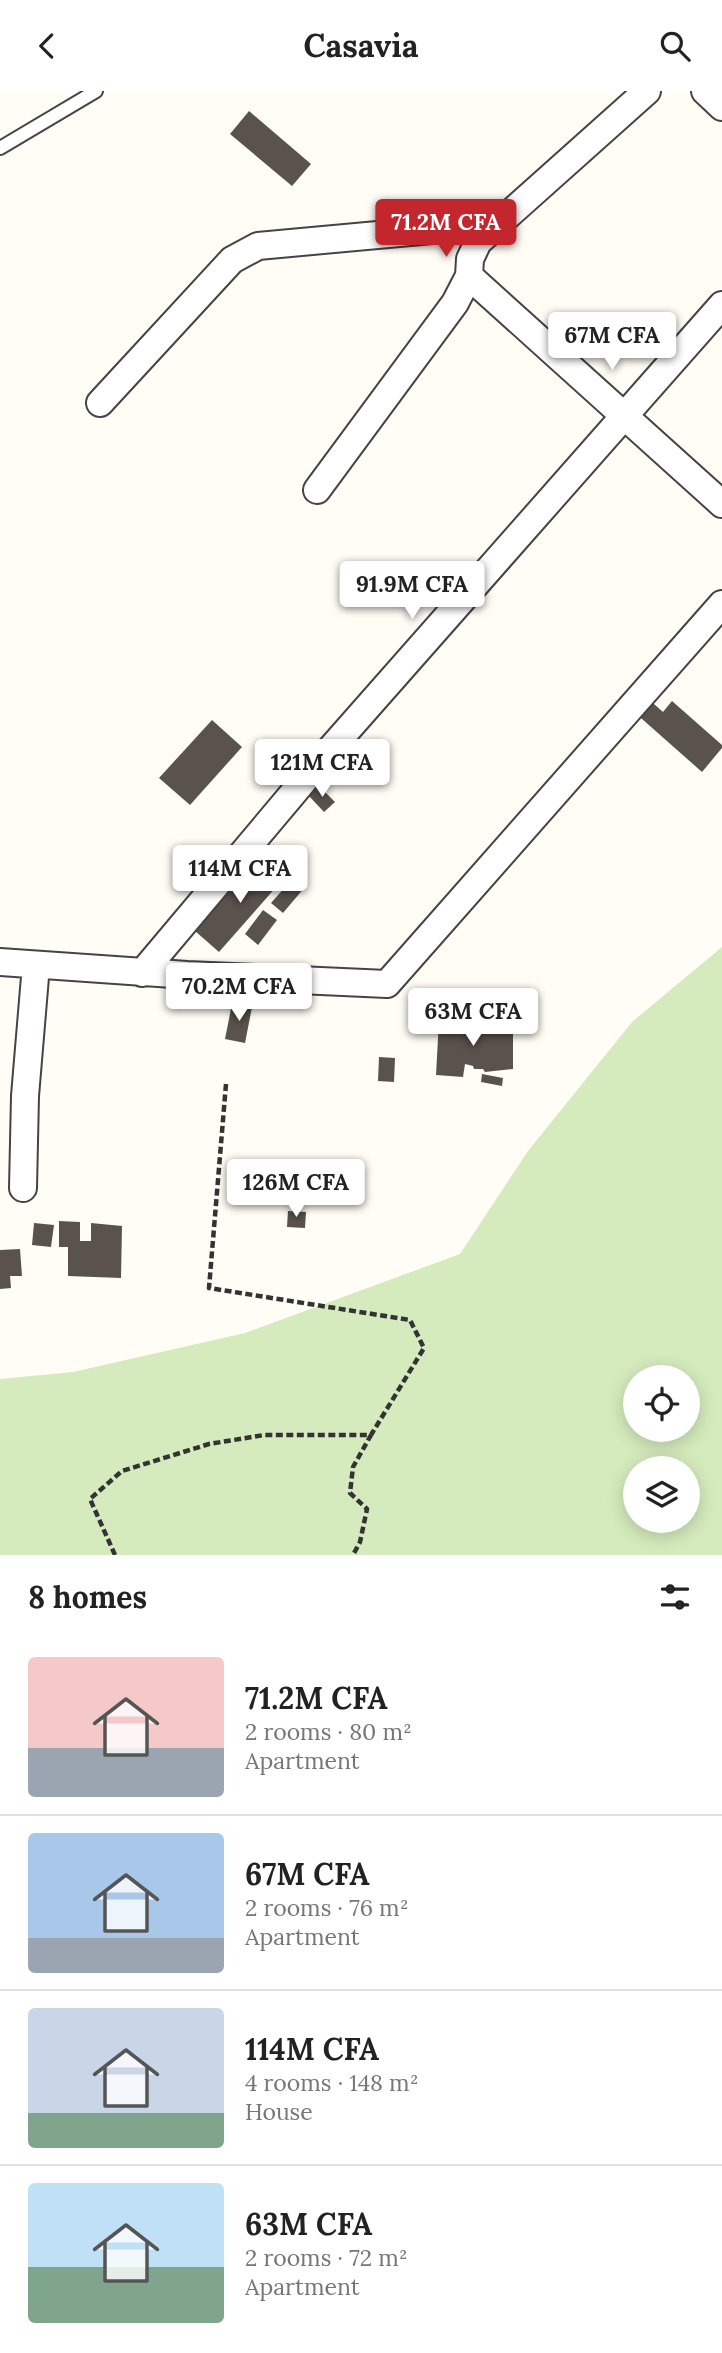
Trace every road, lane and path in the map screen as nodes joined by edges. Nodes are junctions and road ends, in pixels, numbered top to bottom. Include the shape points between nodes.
1 (96, 91) edge
2 (647, 91) edge
3 (705, 91) edge
4 (722, 107) edge
5 (0, 148) edge
6 (506, 216) junction
7 (469, 276) junction
8 (722, 305) edge
9 (100, 403) dead end
10 (625, 416) junction
11 (317, 490) dead end
12 (722, 504) edge
13 (722, 604) edge
14 (0, 962) edge
15 (36, 965) junction
16 (142, 973) junction
17 (226, 1084) dead end
18 (23, 1188) dead end
19 (370, 1436) junction
20 (115, 1555) edge
21 (353, 1555) edge

1 - 5 lane
2 - 6 street
3 - 4 street
6 - 7 street via 478,243 470,259
6 - 9 street via 443,229 258,246 232,260
7 - 10 street
7 - 11 street via 439,327
8 - 10 street
10 - 12 street
10 - 16 street via 327,753
13 - 16 street via 387,984
14 - 15 street
15 - 16 street
15 - 18 street
17 - 19 path via 209,1288 410,1320 424,1347
19 - 20 path via 264,1435 209,1444 122,1471 90,1499
19 - 21 path via 353,1467 350,1493 368,1509

